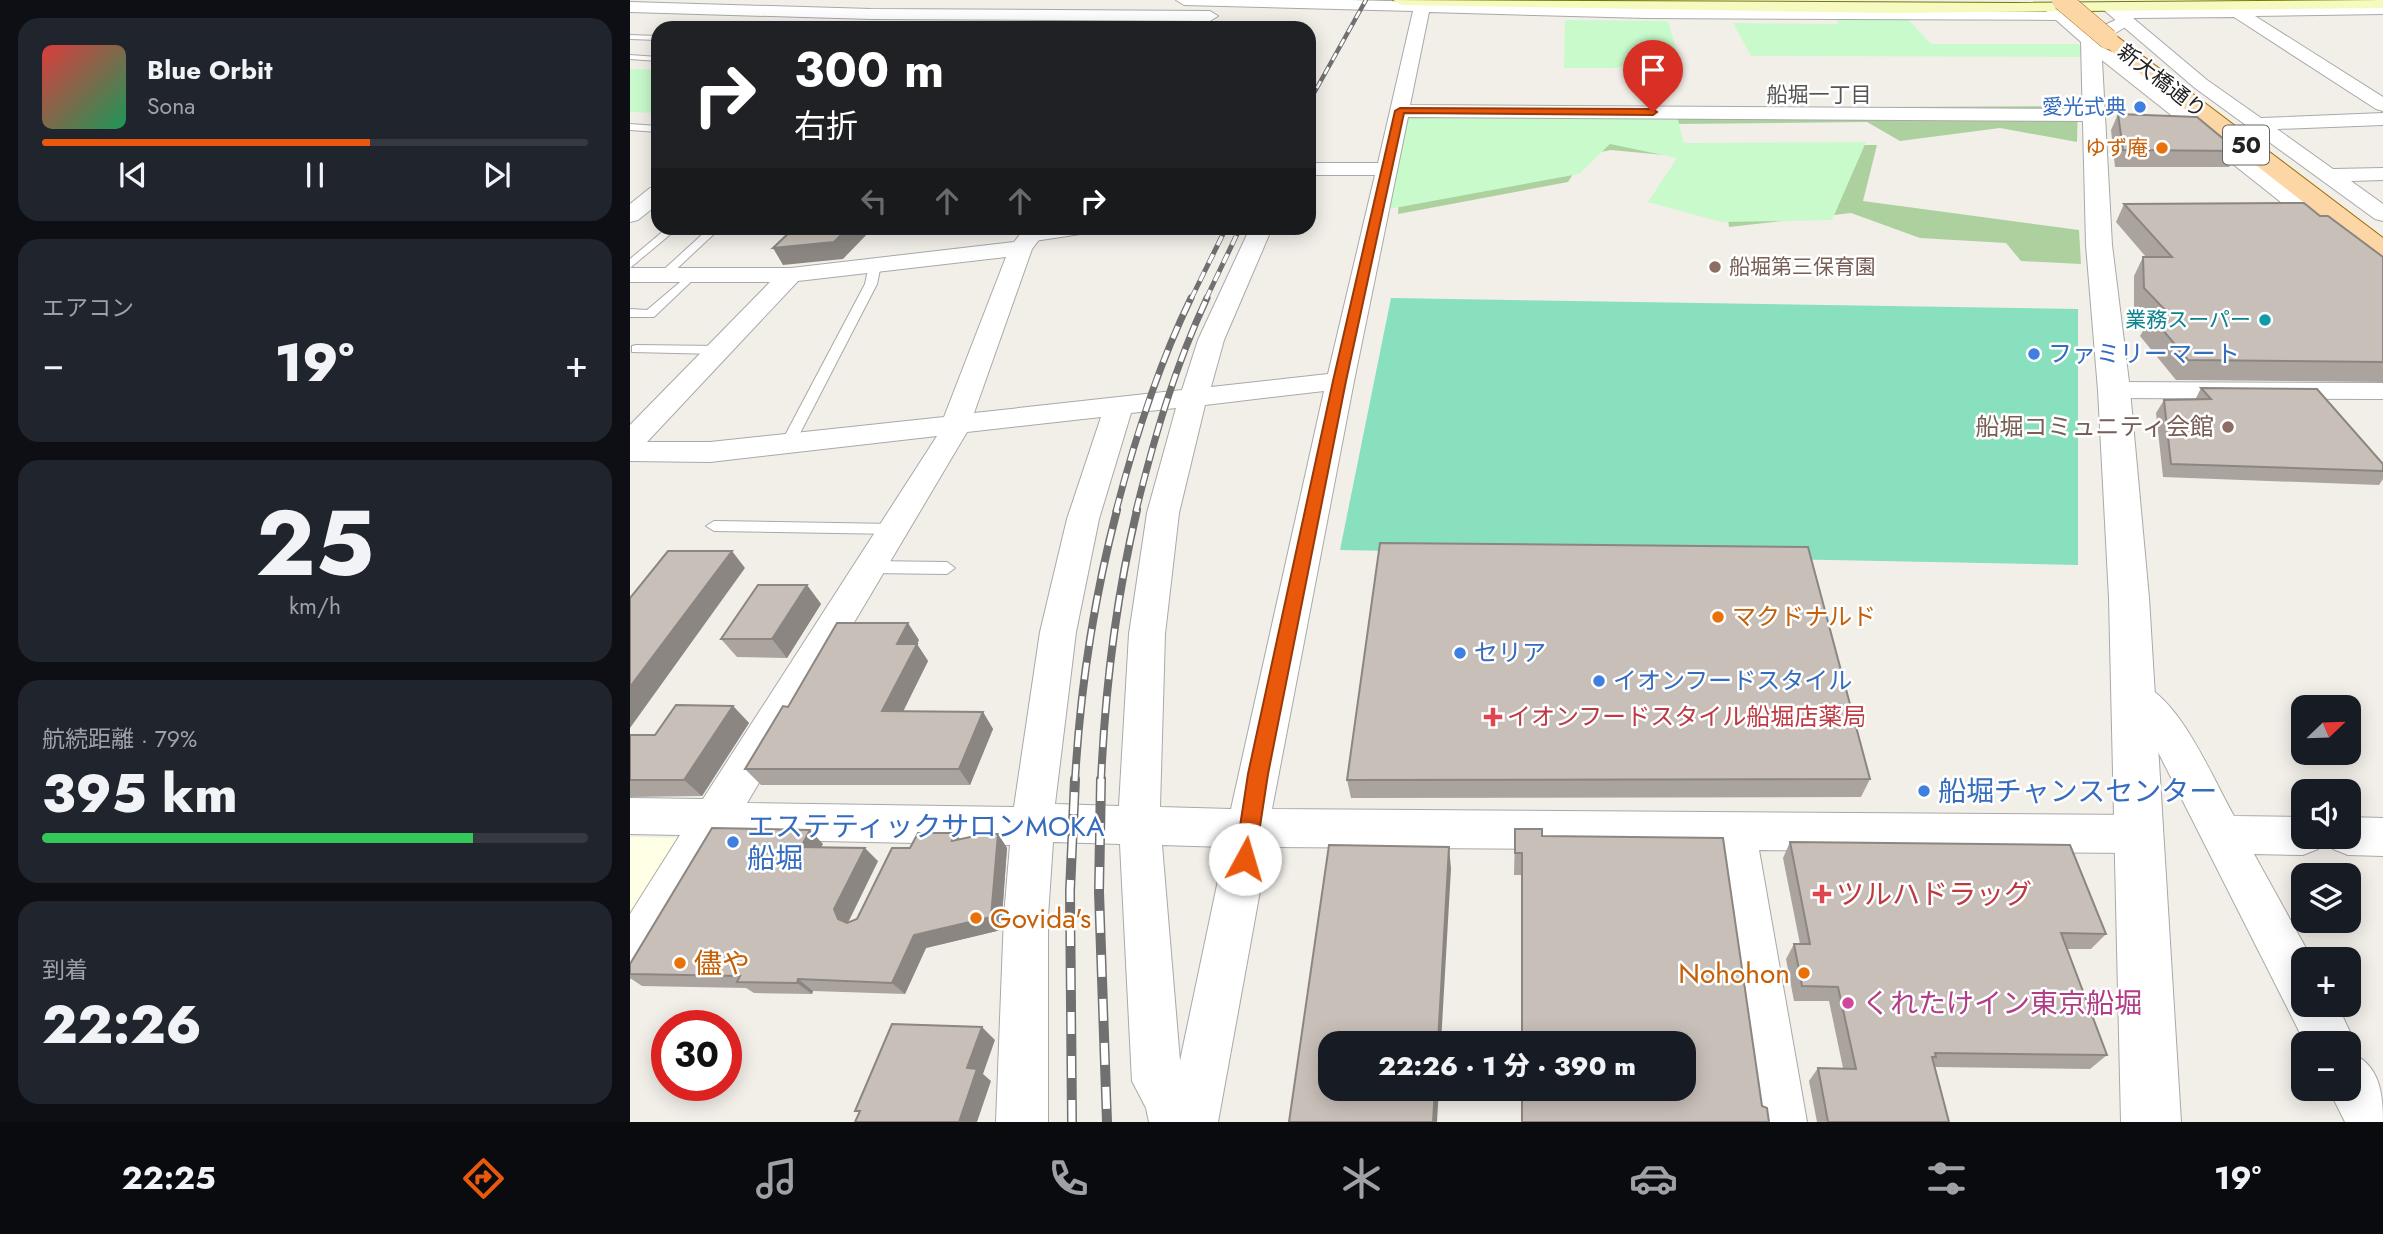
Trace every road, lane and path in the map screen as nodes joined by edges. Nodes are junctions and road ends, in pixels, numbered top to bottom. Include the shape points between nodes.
1 (645, 0) edge
2 (897, 0) edge
3 (1184, 0) edge
4 (2383, 3) edge
5 (2064, 6) edge
6 (630, 7) edge
7 (1414, 9) edge
8 (2383, 9) edge
9 (2238, 12) junction
10 (880, 13) junction
11 (1131, 15) junction
12 (871, 21) edge
13 (1122, 21) edge
14 (2110, 30) junction
15 (630, 37) edge
16 (651, 38) edge
17 (630, 57) edge
18 (651, 58) edge
19 (2383, 105) edge
20 (1400, 111) junction
21 (2099, 119) junction
22 (2383, 119) edge
23 (2158, 122) edge
24 (2295, 123) junction
25 (2195, 124) junction
26 (2256, 124) junction
27 (630, 127) edge
28 (651, 128) edge
29 (1316, 169) edge
30 (1387, 169) junction
31 (2373, 174) edge
32 (2328, 175) junction
33 (651, 189) edge
34 (2383, 190) edge
35 (2383, 214) edge
36 (630, 215) edge
37 (2383, 232) edge
38 (665, 235) edge
39 (708, 235) edge
40 (1050, 235) edge
41 (1258, 235) edge
42 (1029, 238) edge
43 (2383, 251) edge
44 (630, 265) edge
45 (875, 265) junction
46 (2383, 271) edge
47 (630, 275) edge
48 (664, 275) junction
49 (692, 275) junction
50 (791, 275) junction
51 (630, 313) edge
52 (636, 349) dead end
53 (718, 350) junction
54 (1340, 381) junction
55 (2114, 390) junction
56 (2383, 391) edge
57 (1193, 397) junction
58 (1119, 405) junction
59 (956, 424) junction
60 (630, 442) edge
61 (788, 443) junction
62 (630, 451) edge
63 (714, 526) dead end
64 (894, 529) junction
65 (870, 567) junction
66 (947, 568) dead end
67 (2133, 694) junction
68 (630, 816) edge
69 (714, 819) junction
70 (1034, 824) junction
71 (1140, 824) junction
72 (1248, 828) junction
73 (1735, 831) junction
74 (2137, 834) junction
75 (2221, 835) junction
76 (2291, 836) edge
77 (2361, 836) edge
78 (2383, 837) edge
79 (630, 955) edge
80 (2291, 967) edge
81 (2361, 1100) edge
82 (1022, 1122) edge
83 (1175, 1122) edge
84 (1192, 1122) edge
85 (1781, 1122) edge
86 (2151, 1122) edge
87 (2373, 1122) edge

1 - 6 street
2 - 10 street
3 - 7 street
4 - 14 main road
5 - 7 main road
5 - 14 street
6 - 10 street
7 - 11 street
7 - 20 street
8 - 9 street
9 - 14 street
9 - 19 street
10 - 11 street
10 - 12 street
11 - 13 street
14 - 21 street
14 - 25 street via 2109,57
14 - 26 street via 2201,84
14 - 37 main road, 新大橋通り / 50
14 - 43 main road, 新大橋通り / 50
15 - 16 lane
17 - 18 lane
20 - 21 street
20 - 30 street
21 - 55 street via 2099,245
22 - 24 street
23 - 25 street
24 - 26 street
24 - 31 street
25 - 46 street
26 - 32 street
27 - 28 lane
29 - 30 street
30 - 54 street
31 - 32 street
31 - 34 street
32 - 35 street
33 - 36 street
38 - 44 lane
39 - 48 lane
40 - 42 lane
41 - 57 street via 1215,328
42 - 45 street
42 - 59 street
45 - 50 street
45 - 61 lane via 871,284
47 - 48 street
48 - 49 street
49 - 50 street
49 - 51 lane via 650,314
50 - 53 street
52 - 53 lane
53 - 60 street
54 - 57 street
54 - 72 street
55 - 56 street
55 - 67 street
57 - 58 street
57 - 71 street via 1163,513 1147,634
58 - 59 street
58 - 70 street via 1083,519 1058,632
59 - 61 street
59 - 64 street
61 - 62 street via 710,452
63 - 64 lane
64 - 65 street
65 - 66 lane
65 - 69 street
67 - 74 street
67 - 75 street via 2165,729
68 - 69 street
69 - 70 street via 902,836
69 - 79 street
70 - 71 street
70 - 82 street via 1026,916
71 - 72 street
71 - 83 street via 1157,1081 1170,1097
72 - 73 street
72 - 84 street
73 - 74 street
73 - 85 street
74 - 86 street
75 - 76 street
75 - 80 street
77 - 78 street
81 - 87 street

